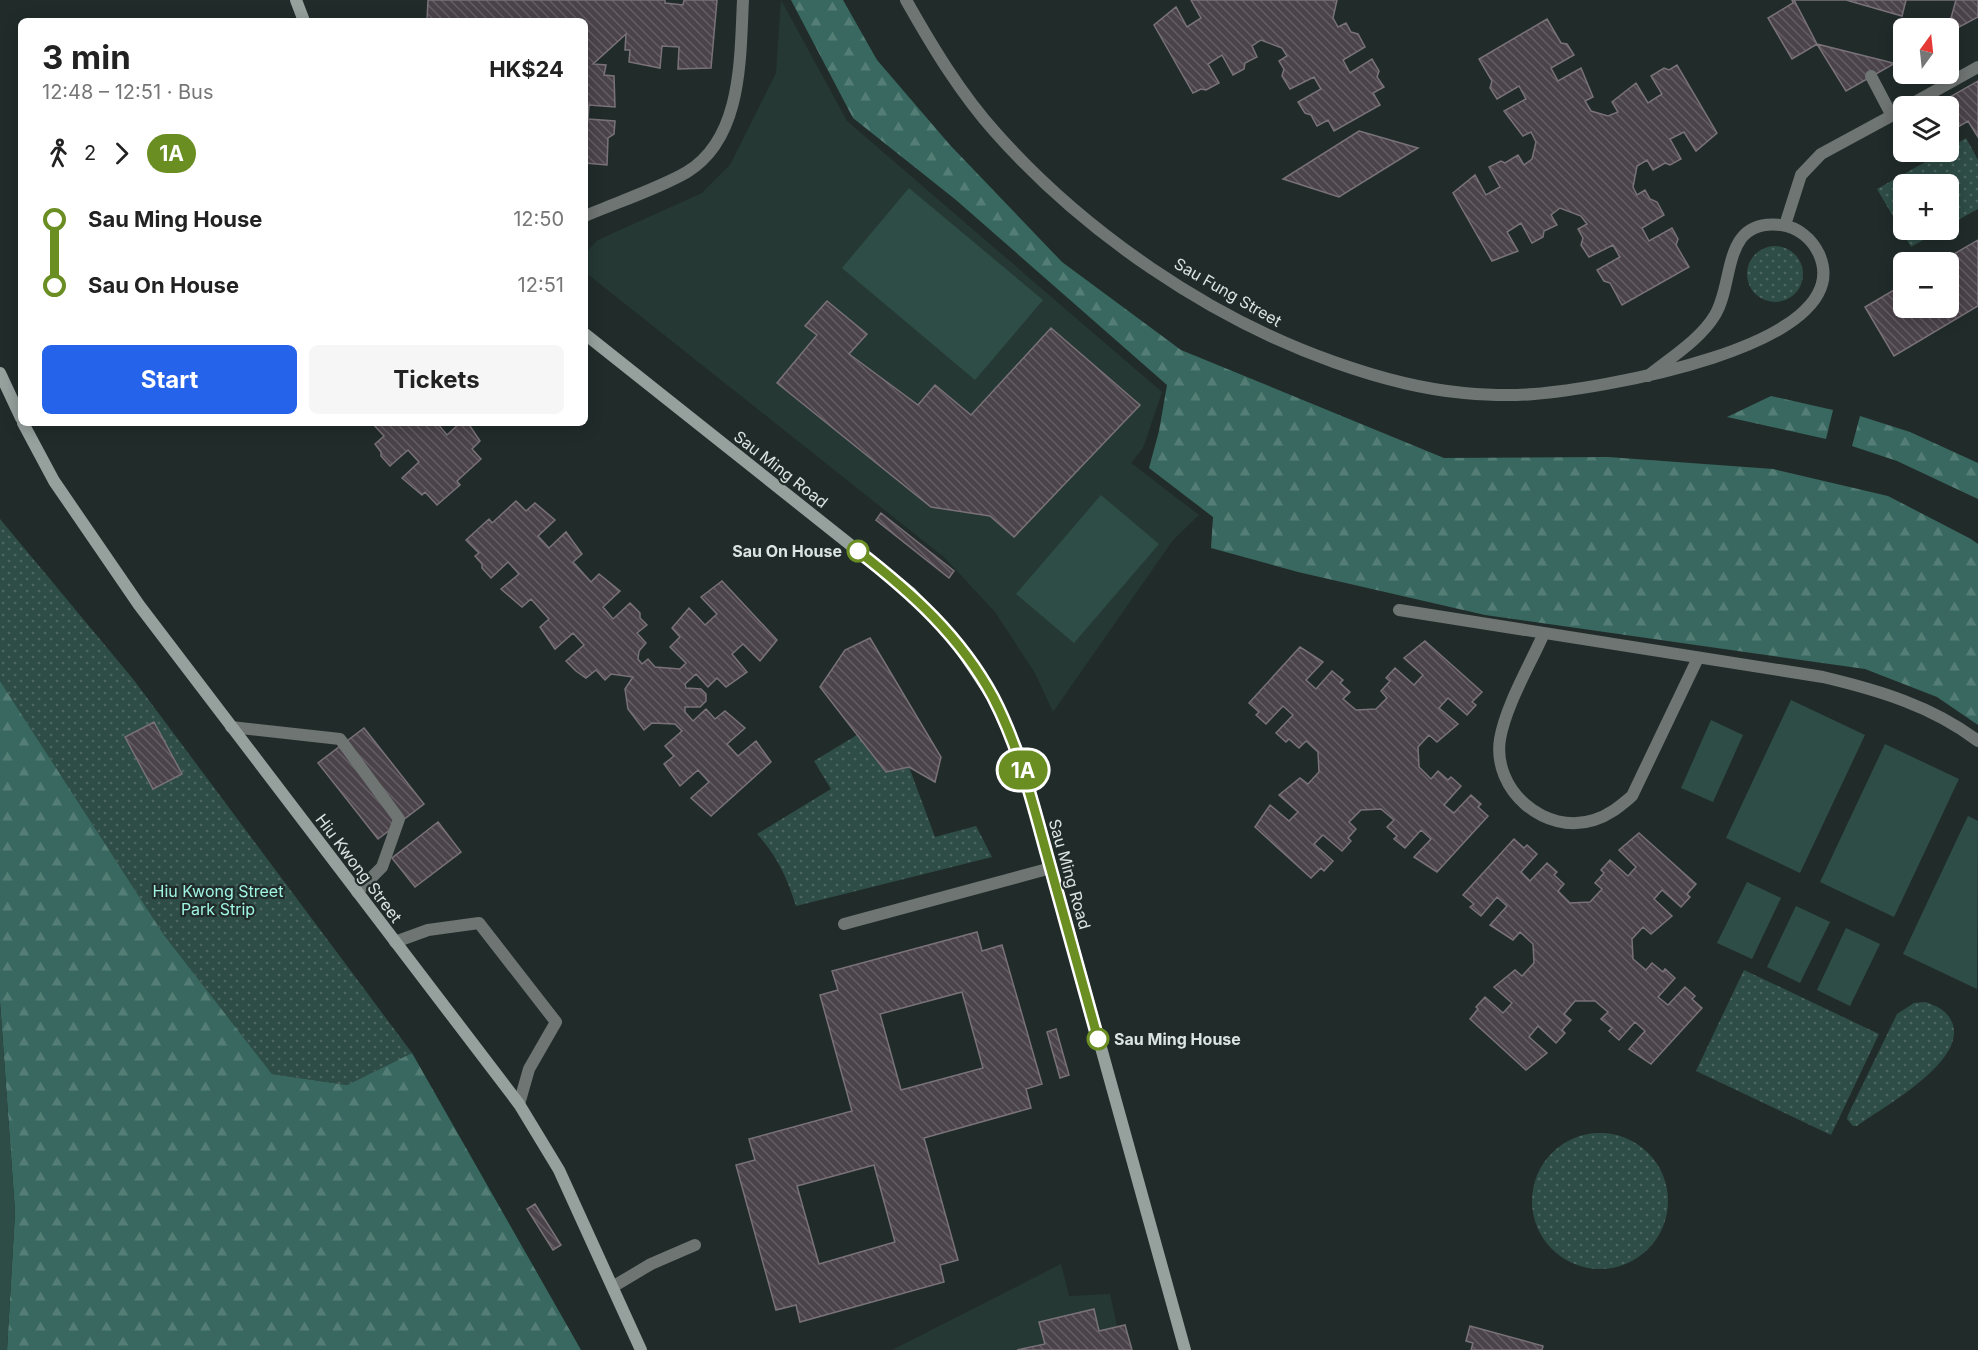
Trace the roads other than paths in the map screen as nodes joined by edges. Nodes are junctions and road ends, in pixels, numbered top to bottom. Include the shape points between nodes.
1 (296, 0) edge
2 (743, 0) edge
3 (906, 0) edge
4 (303, 18) edge
5 (1978, 67) edge
6 (1871, 76) dead end
7 (1926, 96) edge
8 (1893, 105) edge
9 (1893, 115) edge
10 (588, 215) edge
11 (1785, 225) junction
12 (588, 336) edge
13 (0, 373) edge
14 (1648, 376) junction
15 (18, 412) edge
16 (25, 426) edge
17 (1399, 610) dead end
18 (1544, 633) junction
19 (1698, 658) junction
20 (231, 727) junction
21 (1978, 741) edge
22 (1051, 868) junction
23 (357, 892) junction
24 (844, 924) dead end
25 (395, 942) junction
26 (519, 1104) junction
27 (695, 1245) dead end
28 (614, 1286) junction
29 (641, 1350) edge
30 (1185, 1350) edge

1 - 4 street
2 - 10 lane via 736,92 713,148 687,172
3 - 14 lane, Sau Fung Street via 941,61 993,131 1053,193 1121,248 1269,336 1398,382 1464,393 1532,394
5 - 7 lane
6 - 8 lane
9 - 11 lane via 1821,154 1801,175
11 - 14 lane via 1769,225 1741,239 1732,253 1724,298 1716,314 1706,328
11 - 14 lane, Sau Fung Street via 1800,231 1820,255 1821,286 1804,312 1734,351
12 - 22 street, Sau Ming Road via 911,593 956,642 992,696 1020,756
13 - 15 street
16 - 20 street, Hiu Kwong Street via 92,541
17 - 18 lane
18 - 19 lane
18 - 19 lane via 1507,717 1500,740 1500,764 1509,786 1524,805 1545,818 1568,824 1592,821 1614,812 1632,796
19 - 21 lane via 1877,689 1928,710
20 - 23 street, Hiu Kwong Street
20 - 23 lane via 340,739 399,819 382,867
22 - 24 lane
22 - 30 street, Sau Ming Road
23 - 25 street, Hiu Kwong Street
25 - 26 street, Hiu Kwong Street
25 - 26 lane via 428,930 479,923 556,1022 529,1069
26 - 28 street, Hiu Kwong Street via 559,1170
27 - 28 lane
28 - 29 street, Hiu Kwong Street

